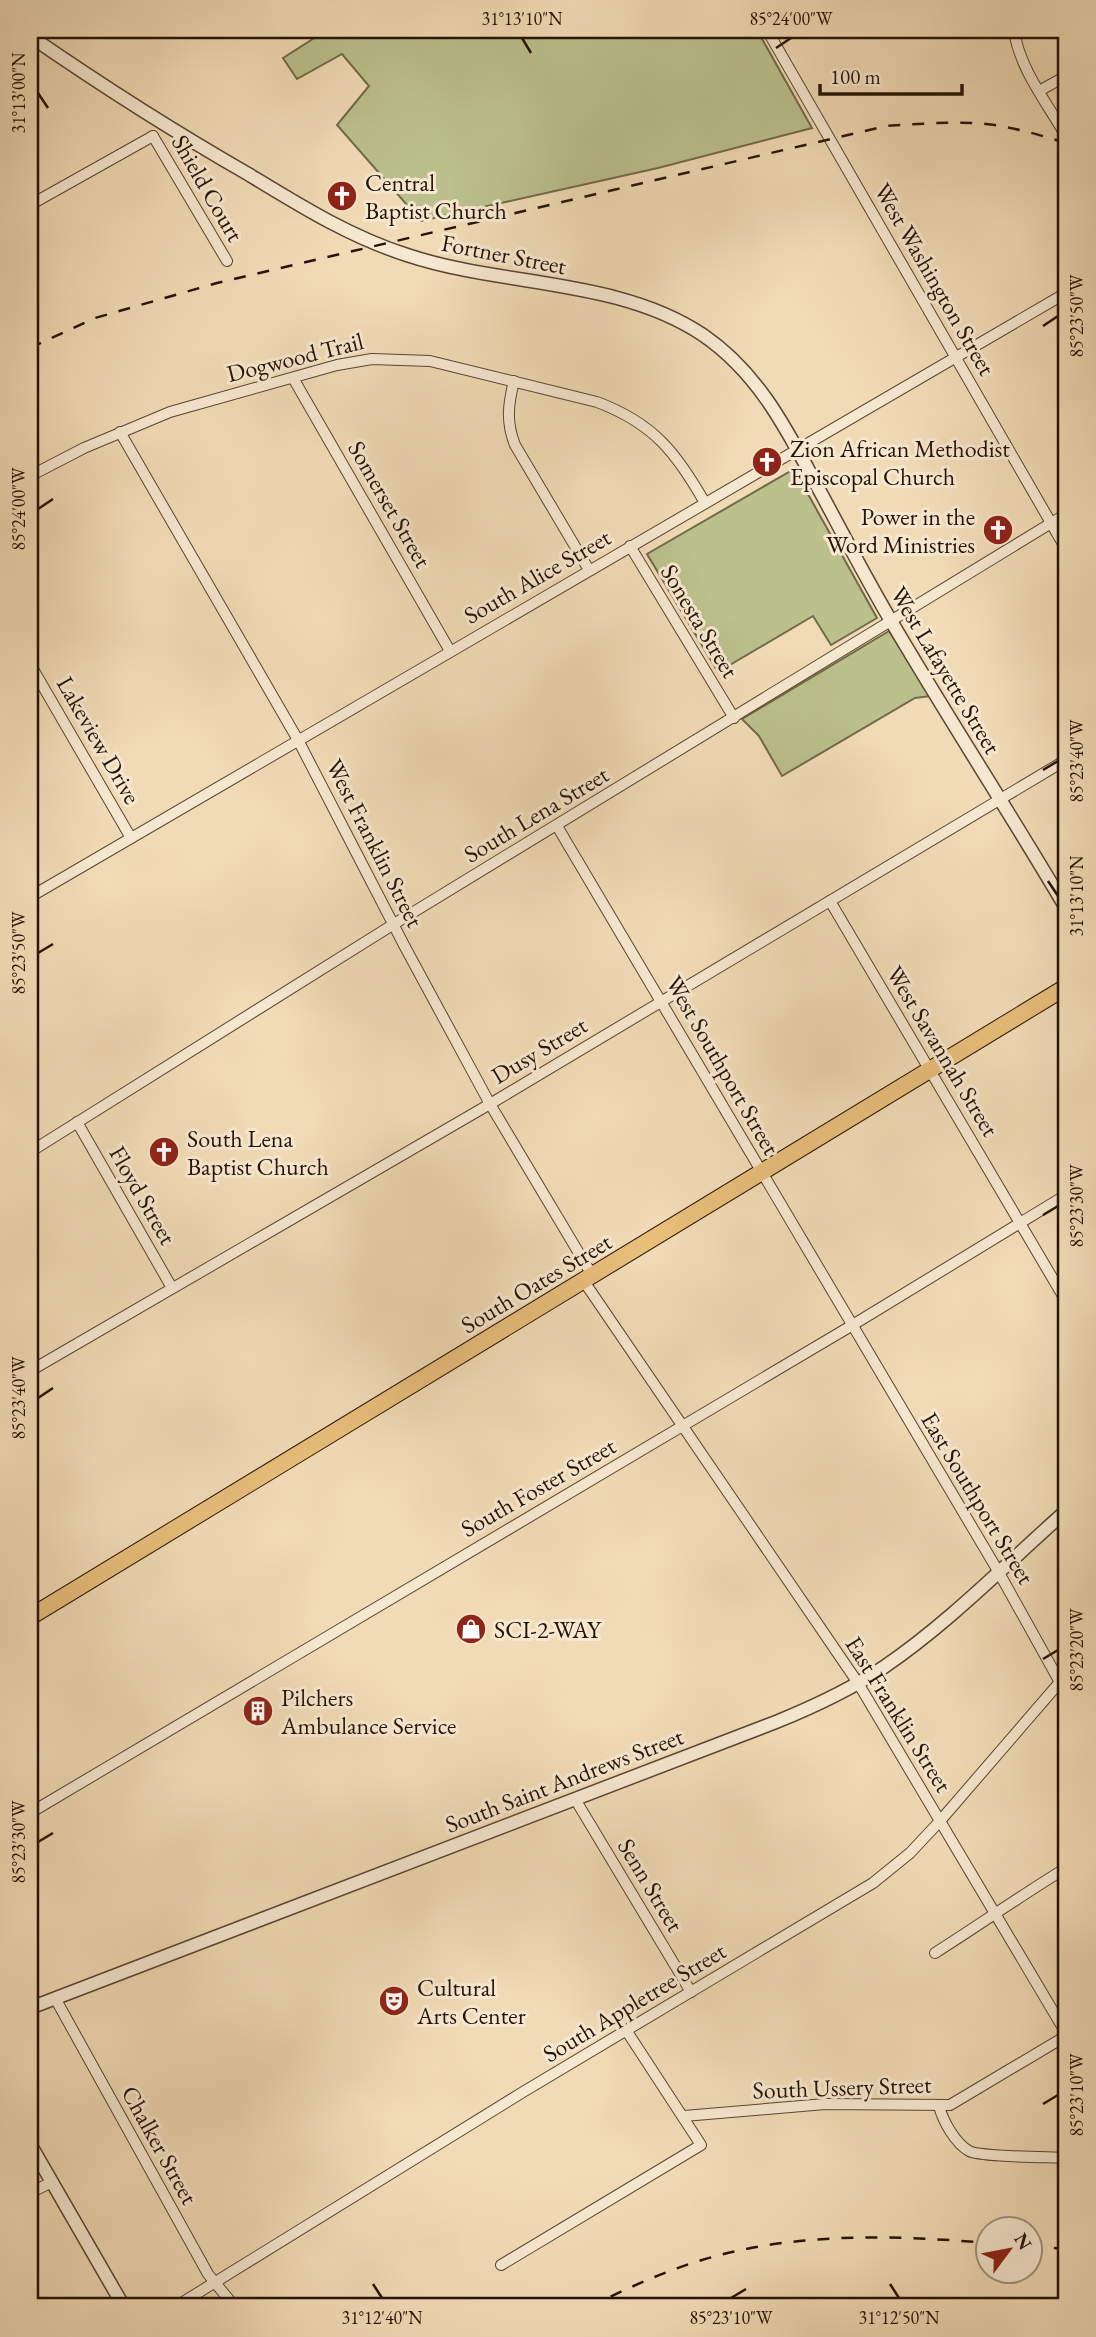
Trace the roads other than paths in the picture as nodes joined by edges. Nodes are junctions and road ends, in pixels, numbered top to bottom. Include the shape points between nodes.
1 (767, 30) edge
2 (1014, 30) edge
3 (30, 36) edge
4 (1066, 76) edge
5 (1040, 92) junction
6 (159, 122) junction
7 (153, 136) junction
8 (1066, 136) edge
9 (30, 205) edge
10 (227, 261) dead end
11 (1066, 293) edge
12 (955, 358) junction
13 (293, 378) junction
14 (514, 381) junction
15 (120, 432) junction
16 (797, 449) junction
17 (30, 476) edge
18 (705, 503) junction
19 (1066, 514) edge
20 (1051, 523) junction
21 (630, 547) junction
22 (1066, 549) edge
23 (589, 570) junction
24 (892, 622) junction
25 (450, 651) junction
26 (30, 664) edge
27 (734, 718) junction
28 (299, 740) junction
29 (1066, 760) edge
30 (1000, 800) junction
31 (557, 826) junction
32 (131, 838) junction
33 (30, 897) edge
34 (830, 901) junction
35 (1066, 908) edge
36 (394, 925) junction
37 (1066, 987) edge
38 (661, 1002) junction
39 (929, 1070) junction
40 (489, 1104) junction
41 (77, 1122) junction
42 (30, 1152) edge
43 (762, 1172) junction
44 (1066, 1195) edge
45 (1020, 1223) junction
46 (588, 1278) junction
47 (172, 1288) junction
48 (1066, 1301) edge
49 (851, 1326) junction
50 (30, 1371) edge
51 (682, 1426) junction
52 (1066, 1511) edge
53 (998, 1571) junction
54 (30, 1617) edge
55 (1063, 1679) edge
56 (858, 1683) junction
57 (1066, 1693) edge
58 (575, 1799) junction
59 (30, 1813) edge
60 (940, 1821) junction
61 (1066, 1868) edge
62 (995, 1913) junction
63 (935, 1953) dead end
64 (691, 1992) junction
65 (55, 1998) junction
66 (30, 2008) edge
67 (626, 2029) junction
68 (1066, 2035) edge
69 (939, 2106) junction
70 (684, 2116) junction
71 (30, 2144) edge
72 (1066, 2158) edge
73 (52, 2182) junction
74 (30, 2193) edge
75 (500, 2265) dead end
76 (216, 2282) junction
77 (124, 2307) edge
78 (175, 2307) edge
79 (235, 2307) edge

1 - 12 street, West Washington Street
2 - 5 street via 1020,54
3 - 6 street, Fortner Street
4 - 5 street
5 - 8 street
6 - 7 street
6 - 16 street, Fortner Street via 338,226 389,249 489,275 632,301 667,314 737,363 766,397
7 - 9 street
7 - 10 street, Shield Court
11 - 12 street, South Alice Street
12 - 16 street, South Alice Street
12 - 20 street, West Washington Street
13 - 14 street, Dogwood Trail via 337,365 400,358 443,363
13 - 15 street, Dogwood Trail via 180,409
13 - 25 street, Somerset Street
14 - 18 street, Dogwood Trail via 597,402 640,422 674,454
14 - 23 street via 508,409 515,445
15 - 17 street, Dogwood Trail
15 - 28 street, West Franklin Street
16 - 18 street, South Alice Street
16 - 24 street, West Lafayette Street
18 - 21 street, South Alice Street
19 - 20 street, South Lena Street
20 - 22 street, West Washington Street
20 - 24 street, South Lena Street
21 - 23 street, South Alice Street
21 - 27 street, Sonesta Street
23 - 25 street, South Alice Street
24 - 27 street, South Lena Street
24 - 30 street, West Lafayette Street
25 - 28 street, South Alice Street
26 - 32 street, Lakeview Drive
27 - 31 street, South Lena Street
28 - 32 street, South Alice Street
28 - 36 street, West Franklin Street
29 - 30 street, Dusy Street
30 - 34 street, Dusy Street
30 - 35 street, West Lafayette Street
31 - 36 street, South Lena Street
31 - 38 street, West Southport Street
32 - 33 street, South Alice Street
34 - 38 street, Dusy Street
34 - 39 street, West Savannah Street
36 - 40 street, West Franklin Street
36 - 41 street, South Lena Street
37 - 39 main road, South Oates Street
38 - 40 street, Dusy Street
38 - 43 street, West Southport Street
39 - 43 main road, South Oates Street
39 - 45 street, West Savannah Street
40 - 46 street, West Franklin Street
40 - 47 street, Dusy Street
41 - 42 street, South Lena Street
41 - 47 street, Floyd Street
43 - 46 main road, South Oates Street
43 - 49 street, West Southport Street
44 - 45 street, South Foster Street
45 - 48 street, West Savannah Street
45 - 49 street, South Foster Street
46 - 51 street, West Franklin Street
46 - 54 main road, South Oates Street
47 - 50 street, Dusy Street
49 - 51 street, South Foster Street
49 - 53 street, East Southport Street
51 - 56 street, East Franklin Street
51 - 59 street, South Foster Street
52 - 53 street, South Saint Andrews Street
53 - 55 street, East Southport Street
53 - 56 street, South Saint Andrews Street via 912,1646
55 - 57 street, East Southport Street
55 - 60 street, South Appletree Street
56 - 58 street, South Saint Andrews Street via 776,1722
56 - 60 street, East Franklin Street
58 - 64 street, Senn Street
58 - 65 street, South Saint Andrews Street
60 - 62 street, East Franklin Street
60 - 64 street, South Appletree Street via 873,1883
61 - 62 street
62 - 63 street
62 - 68 street, East Franklin Street
64 - 67 street, South Appletree Street
65 - 66 street, South Saint Andrews Street
65 - 76 street, Chalker Street
67 - 70 street
67 - 76 street, South Appletree Street
68 - 69 street, South Ussery Street via 959,2101
69 - 70 street, South Ussery Street via 825,2104
69 - 72 street via 960,2143 974,2153
70 - 75 street via 701,2145
71 - 73 street
73 - 74 street
73 - 77 street
76 - 78 street, South Appletree Street
76 - 79 street, Chalker Street

